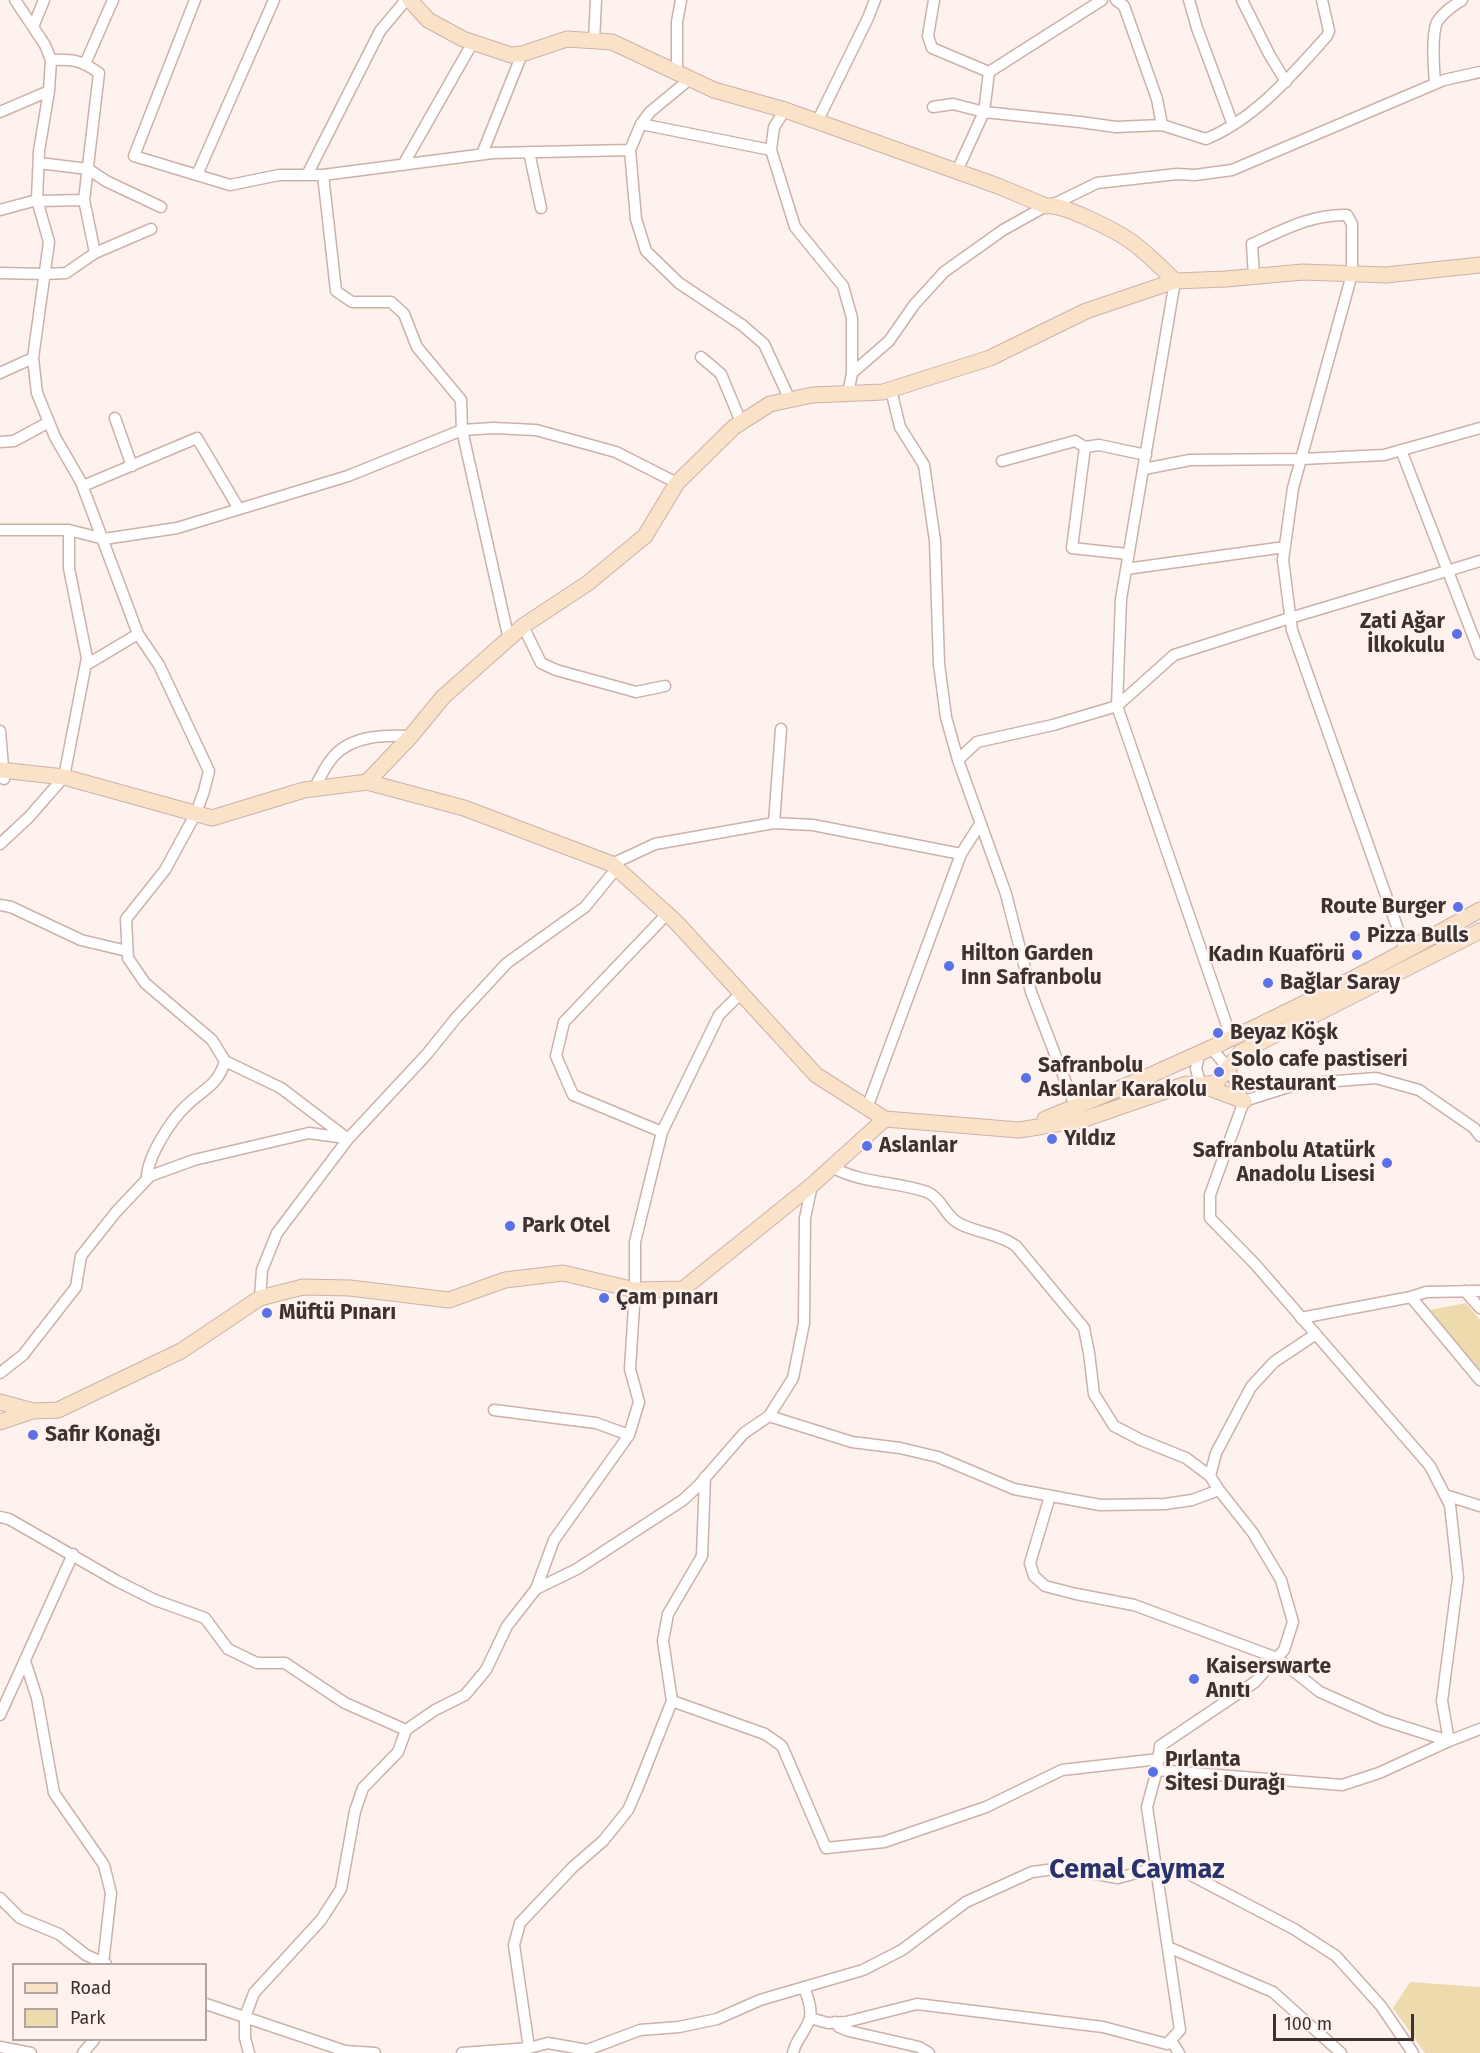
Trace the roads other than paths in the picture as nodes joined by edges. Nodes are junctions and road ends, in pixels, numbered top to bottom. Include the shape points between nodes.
1 (15, 0) edge
2 (44, 0) edge
3 (113, 0) edge
4 (195, 0) edge
5 (274, 0) edge
6 (408, 0) edge
7 (596, 0) edge
8 (681, 0) edge
9 (875, 0) edge
10 (934, 0) edge
11 (1102, 0) edge
12 (1116, 0) edge
13 (1189, 0) edge
14 (1242, 0) edge
15 (1322, 0) edge
16 (1462, 0) edge
17 (33, 27) junction
18 (594, 41) junction
19 (472, 42) junction
20 (522, 54) junction
21 (51, 60) junction
22 (86, 64) junction
23 (989, 72) junction
24 (1480, 72) edge
25 (683, 76) junction
26 (1286, 82) junction
27 (1435, 84) junction
28 (49, 91) junction
29 (933, 107) dead end
30 (785, 110) junction
31 (0, 112) edge
32 (984, 112) junction
33 (817, 122) junction
34 (641, 124) junction
35 (1233, 125) junction
36 (1162, 126) junction
37 (630, 150) junction
38 (771, 150) junction
39 (529, 152) junction
40 (482, 154) junction
41 (39, 163) junction
42 (403, 165) junction
43 (88, 169) junction
44 (957, 171) junction
45 (197, 175) junction
46 (307, 175) junction
47 (323, 176) junction
48 (38, 200) junction
49 (84, 200) junction
50 (1049, 206) junction
51 (161, 207) dead end
52 (541, 208) dead end
53 (0, 210) edge
54 (151, 229) dead end
55 (95, 254) junction
56 (1480, 265) edge
57 (0, 273) edge
58 (45, 274) junction
59 (1353, 274) junction
60 (1254, 276) junction
61 (1175, 280) junction
62 (701, 357) dead end
63 (33, 358) junction
64 (0, 373) edge
65 (852, 373) junction
66 (891, 390) junction
67 (848, 394) junction
68 (789, 400) junction
69 (115, 418) dead end
70 (49, 422) junction
71 (741, 422) junction
72 (1480, 428) edge
73 (462, 430) junction
74 (0, 442) edge
75 (1085, 447) junction
76 (1401, 450) junction
77 (1146, 455) junction
78 (1302, 459) junction
79 (1002, 461) dead end
80 (132, 466) junction
81 (1144, 469) junction
82 (677, 483) junction
83 (83, 486) junction
84 (239, 509) junction
85 (0, 530) edge
86 (69, 530) junction
87 (104, 539) junction
88 (1285, 547) junction
89 (1127, 554) junction
90 (1480, 561) edge
91 (1126, 569) junction
92 (1448, 571) junction
93 (1290, 618) junction
94 (523, 626) junction
95 (138, 634) junction
96 (509, 640) junction
97 (1480, 654) edge
98 (86, 665) junction
99 (665, 686) dead end
100 (1117, 706) junction
101 (781, 729) dead end
102 (0, 731) edge
103 (411, 736) junction
104 (958, 760) junction
105 (2, 773) edge
106 (64, 777) junction
107 (367, 782) junction
108 (314, 789) junction
109 (196, 813) junction
110 (774, 823) junction
111 (980, 824) junction
112 (0, 844) edge
113 (961, 854) junction
114 (614, 866) junction
115 (0, 905) edge
116 (1480, 910) edge
117 (667, 914) junction
118 (1480, 931) edge
119 (128, 951) junction
120 (1406, 952) junction
121 (741, 993) junction
122 (1232, 1040) junction
123 (1206, 1052) junction
124 (225, 1061) junction
125 (1229, 1069) junction
126 (1201, 1085) junction
127 (1244, 1101) junction
128 (867, 1108) junction
129 (1079, 1113) junction
130 (885, 1119) junction
131 (662, 1132) junction
132 (1480, 1136) edge
133 (348, 1139) junction
134 (832, 1167) junction
135 (147, 1178) junction
136 (812, 1185) junction
137 (635, 1290) junction
138 (1465, 1291) junction
139 (1480, 1291) edge
140 (1411, 1297) junction
141 (260, 1298) junction
142 (1480, 1308) edge
143 (1301, 1318) junction
144 (1316, 1334) junction
145 (0, 1373) edge
146 (1480, 1380) edge
147 (0, 1402) edge
148 (494, 1410) dead end
149 (33, 1411) junction
150 (770, 1416) junction
151 (0, 1422) edge
152 (629, 1435) junction
153 (1210, 1476) junction
154 (705, 1477) junction
155 (1219, 1490) junction
156 (1445, 1495) junction
157 (1050, 1496) junction
158 (1480, 1506) edge
159 (0, 1516) edge
160 (73, 1554) junction
161 (536, 1588) junction
162 (1277, 1658) junction
163 (25, 1661) junction
164 (672, 1701) junction
165 (0, 1715) edge
166 (1480, 1729) edge
167 (406, 1730) junction
168 (1449, 1741) junction
169 (1159, 1759) junction
170 (1157, 1770) junction
171 (1155, 1868) junction
172 (0, 1898) edge
173 (1168, 1947) junction
174 (102, 1963) edge
175 (104, 1963) edge
176 (804, 1987) junction
177 (207, 2004) edge
178 (245, 2018) junction
179 (810, 2018) junction
180 (835, 2022) junction
181 (1403, 2038) junction
182 (1171, 2040) junction
183 (93, 2041) edge
184 (0, 2047) edge
185 (529, 2048) junction
186 (31, 2053) edge
187 (83, 2053) edge
188 (249, 2053) edge
189 (375, 2053) edge
190 (462, 2053) edge
191 (793, 2053) edge
192 (929, 2053) edge
193 (1179, 2053) edge
194 (1341, 2053) edge
195 (1407, 2053) edge
196 (1413, 2053) edge

1 - 17 street
2 - 17 street
3 - 22 street
4 - 45 street via 134,156
5 - 45 street
6 - 19 street via 428,20
6 - 46 street via 380,32
7 - 18 street
8 - 25 street via 677,22
9 - 33 street
10 - 23 street via 928,36 932,48
11 - 23 street
12 - 36 street via 1124,6 1157,99
13 - 35 street
14 - 26 street
15 - 26 street via 1327,36
16 - 27 street via 1437,23
17 - 21 street
18 - 20 street via 567,39
18 - 25 street via 612,42
19 - 20 street via 511,55
19 - 42 street
20 - 40 street
21 - 22 street
21 - 28 street
22 - 43 street via 99,73
23 - 32 street
24 - 27 street
25 - 30 street via 714,90
25 - 34 street
26 - 35 street
27 - 50 street via 1232,170 1097,183
28 - 31 street
28 - 41 street
29 - 32 street via 953,104
30 - 33 street
30 - 38 street via 774,127
32 - 36 street via 1116,127
32 - 44 street
33 - 44 street
34 - 37 street
34 - 38 street
35 - 36 street via 1206,139
37 - 39 street
37 - 68 street via 636,219 646,251 679,283 764,344
38 - 65 street via 795,227 843,286 852,318
39 - 40 street
39 - 52 street
40 - 42 street
41 - 43 street
41 - 48 street
42 - 47 street
43 - 49 street
43 - 51 street
44 - 50 street
45 - 46 street via 230,185 279,175
46 - 47 street
47 - 73 street via 336,291 351,302 391,302 404,314 417,347 461,400
48 - 49 street
48 - 53 street
48 - 58 street via 49,242
49 - 55 street
50 - 61 street via 1084,216 1129,240
50 - 65 street via 1003,230 944,272 889,341
54 - 55 street
55 - 58 street via 66,273
56 - 59 street via 1386,275
57 - 58 street
58 - 63 street
59 - 60 street via 1303,272
59 - 60 street via 1352,224 1347,215 1330,214 1252,244
59 - 78 street
60 - 61 street
61 - 66 street via 1086,311 990,358
61 - 77 street
62 - 71 street via 721,374
63 - 64 street
63 - 70 street via 37,393
65 - 67 street
66 - 67 street
66 - 104 street via 900,428 924,465 935,541 939,664 946,717
67 - 68 street
68 - 71 street via 770,404
69 - 80 street
70 - 74 street via 14,441
70 - 83 street
71 - 82 street
72 - 76 street
73 - 82 street via 536,430 616,452
73 - 84 street via 348,476
73 - 96 street
75 - 77 street via 1099,445
75 - 79 street via 1075,441
75 - 89 street via 1072,548
76 - 78 street
76 - 92 street
77 - 81 street
78 - 81 street via 1190,460
78 - 88 street via 1293,488
80 - 83 street
80 - 84 street via 198,438
81 - 89 street
82 - 94 street via 645,536 588,583
83 - 87 street
84 - 87 street via 177,528
85 - 86 street
86 - 87 street
86 - 98 street via 69,568
87 - 95 street
88 - 91 street
88 - 93 street
89 - 91 street
90 - 92 street
91 - 100 street via 1121,599
92 - 93 street
92 - 97 street
93 - 100 street via 1174,655
93 - 120 street
94 - 96 street
94 - 99 street via 541,663 556,670 636,692
95 - 98 street
95 - 109 street via 159,665 209,771
96 - 103 street via 443,697
98 - 106 street
100 - 104 street via 976,742
100 - 122 street
101 - 110 street
102 - 105 street
103 - 107 street
103 - 108 street via 386,735 351,742 333,756
104 - 111 street
105 - 106 street
106 - 109 street
106 - 112 street
107 - 108 street
107 - 114 street via 464,808
108 - 109 street via 212,818
109 - 119 street via 165,870 126,919
110 - 113 street via 813,825
110 - 114 street via 655,844
111 - 113 street
111 - 129 street via 1006,894 1031,992
113 - 128 street
114 - 117 street
114 - 133 street via 585,907 507,963
115 - 119 street via 81,940
116 - 120 street
117 - 121 street
117 - 131 street via 564,1022 556,1056 573,1095
118 - 125 street via 1241,1052
119 - 124 street via 128,958 145,983 212,1040
120 - 122 street
121 - 128 street via 816,1075
121 - 131 street via 719,1015
122 - 123 street
123 - 125 street
123 - 126 street via 1196,1069
123 - 129 street
124 - 133 street via 281,1088
124 - 135 street via 218,1079 186,1106 170,1126 152,1157
125 - 126 street via 1216,1083
125 - 127 street
126 - 127 street
126 - 129 street via 1186,1084
127 - 132 street via 1298,1084 1376,1078 1419,1090
127 - 143 street via 1210,1195 1210,1218
128 - 130 street
129 - 130 street via 1019,1130
130 - 134 street
131 - 137 street via 635,1242
133 - 135 street via 309,1133 194,1160
133 - 141 street via 277,1233 262,1270
134 - 136 street
134 - 153 street via 864,1180 928,1192 959,1224 1016,1246 1084,1328 1094,1394 1114,1426 1186,1458
135 - 145 street via 81,1256 76,1287 23,1355
136 - 137 street via 682,1289
136 - 150 street via 805,1218 804,1323 794,1378
137 - 141 street via 563,1273 505,1280 449,1300 350,1288 303,1287
137 - 152 street via 630,1369 639,1402
138 - 139 street
138 - 140 street via 1426,1292
138 - 142 street
140 - 143 street
140 - 146 street
141 - 149 street via 181,1351 58,1410
143 - 144 street
144 - 153 street via 1274,1362 1251,1387 1215,1453
144 - 156 street via 1430,1466
147 - 149 street
148 - 152 street via 596,1423
149 - 151 street
150 - 154 street via 744,1433
150 - 157 street via 852,1442 938,1457 1014,1489
152 - 161 street via 555,1540
153 - 155 street
154 - 161 street via 682,1500 616,1544 577,1569
154 - 164 street via 702,1556 668,1614 663,1641
155 - 157 street via 1165,1504 1101,1505
155 - 162 street via 1253,1533 1281,1580 1293,1622 1284,1650
156 - 158 street
156 - 168 street via 1450,1505 1458,1578 1442,1701
157 - 162 street via 1030,1563 1034,1576 1045,1586 1134,1605
159 - 160 street
160 - 163 street
160 - 167 street via 155,1600 205,1618 228,1649 257,1663 285,1663 345,1703
161 - 167 street via 507,1626 486,1670 465,1695
162 - 168 street via 1320,1692 1383,1720
162 - 169 street via 1256,1682 1160,1746
163 - 165 street
163 - 175 street via 38,1698 54,1793 104,1865 111,1893
164 - 169 street via 765,1734 782,1746 826,1848 884,1842 986,1807 1062,1770
164 - 185 street via 628,1810 603,1841 520,1923 514,1945
166 - 168 street
167 - 178 street via 398,1752 363,1788 341,1889 321,1920 254,1993
168 - 170 street via 1342,1785
169 - 170 street
170 - 171 street via 1147,1807
171 - 173 street
171 - 176 street via 1118,1878 1063,1868 1032,1872 966,1902 902,1950 863,1970
171 - 181 street via 1189,1874 1294,1929 1336,1956 1381,2006
172 - 174 street via 20,1918 59,1934
173 - 182 street via 1180,2030
173 - 194 street via 1274,1992
176 - 179 street
176 - 185 street via 717,2019 640,2030 587,2050 548,2043
177 - 178 street
178 - 188 street
178 - 189 street via 345,2051
179 - 180 street
179 - 191 street
180 - 182 street via 916,2004 1103,2028 1167,2044
180 - 192 street via 849,2031 919,2047
181 - 195 street
181 - 196 street
182 - 193 street
183 - 187 street
184 - 186 street
185 - 190 street

